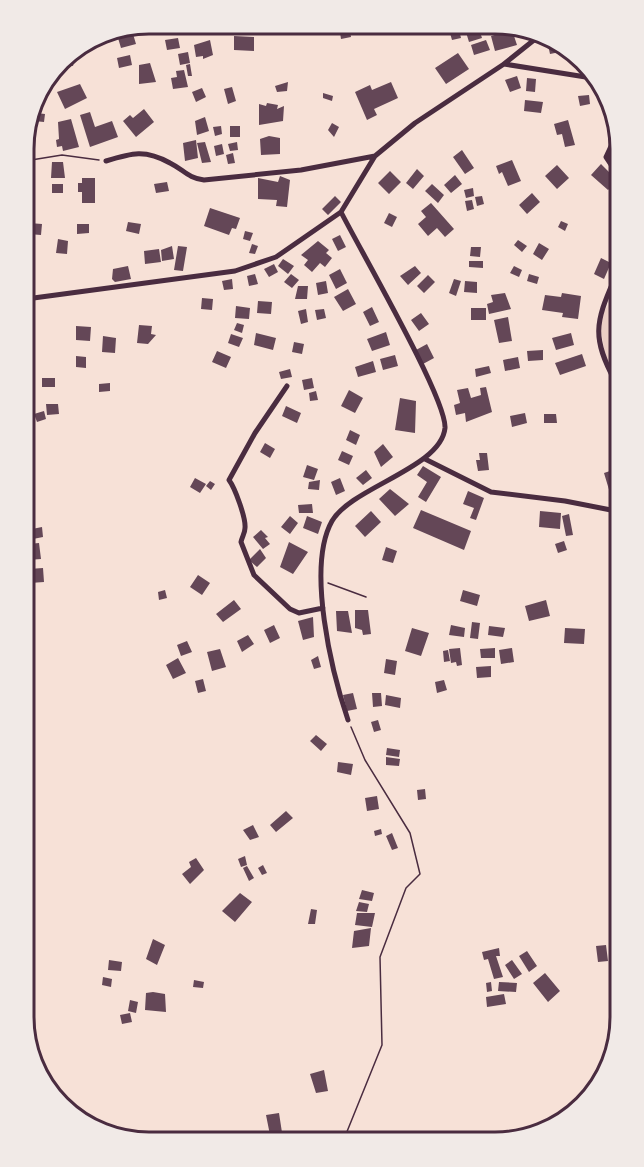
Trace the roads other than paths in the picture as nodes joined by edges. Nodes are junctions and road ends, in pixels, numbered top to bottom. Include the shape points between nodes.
1 (532, 41) edge
2 (504, 64) junction
3 (583, 77) edge
4 (610, 150) edge
5 (375, 156) junction
6 (106, 161) road end
7 (610, 163) edge
8 (341, 212) junction
9 (610, 289) edge
10 (34, 298) edge
11 (610, 372) edge
12 (287, 386) dead end
13 (425, 459) junction
14 (610, 510) edge
15 (323, 608) junction
16 (348, 720) road end

1 - 2 street
2 - 3 street
2 - 5 street via 415,123
4 - 7 street via 606,157
5 - 6 street via 301,170 204,180 191,178 172,164 143,152
5 - 8 street
8 - 10 street via 276,257 235,271
8 - 13 street via 442,409 444,433
9 - 11 street via 598,328
12 - 15 street via 229,480 246,531 241,542 254,575 290,609 299,613
13 - 14 street via 491,492
13 - 15 street via 397,473 339,513 328,532 323,554
15 - 16 street via 334,680

